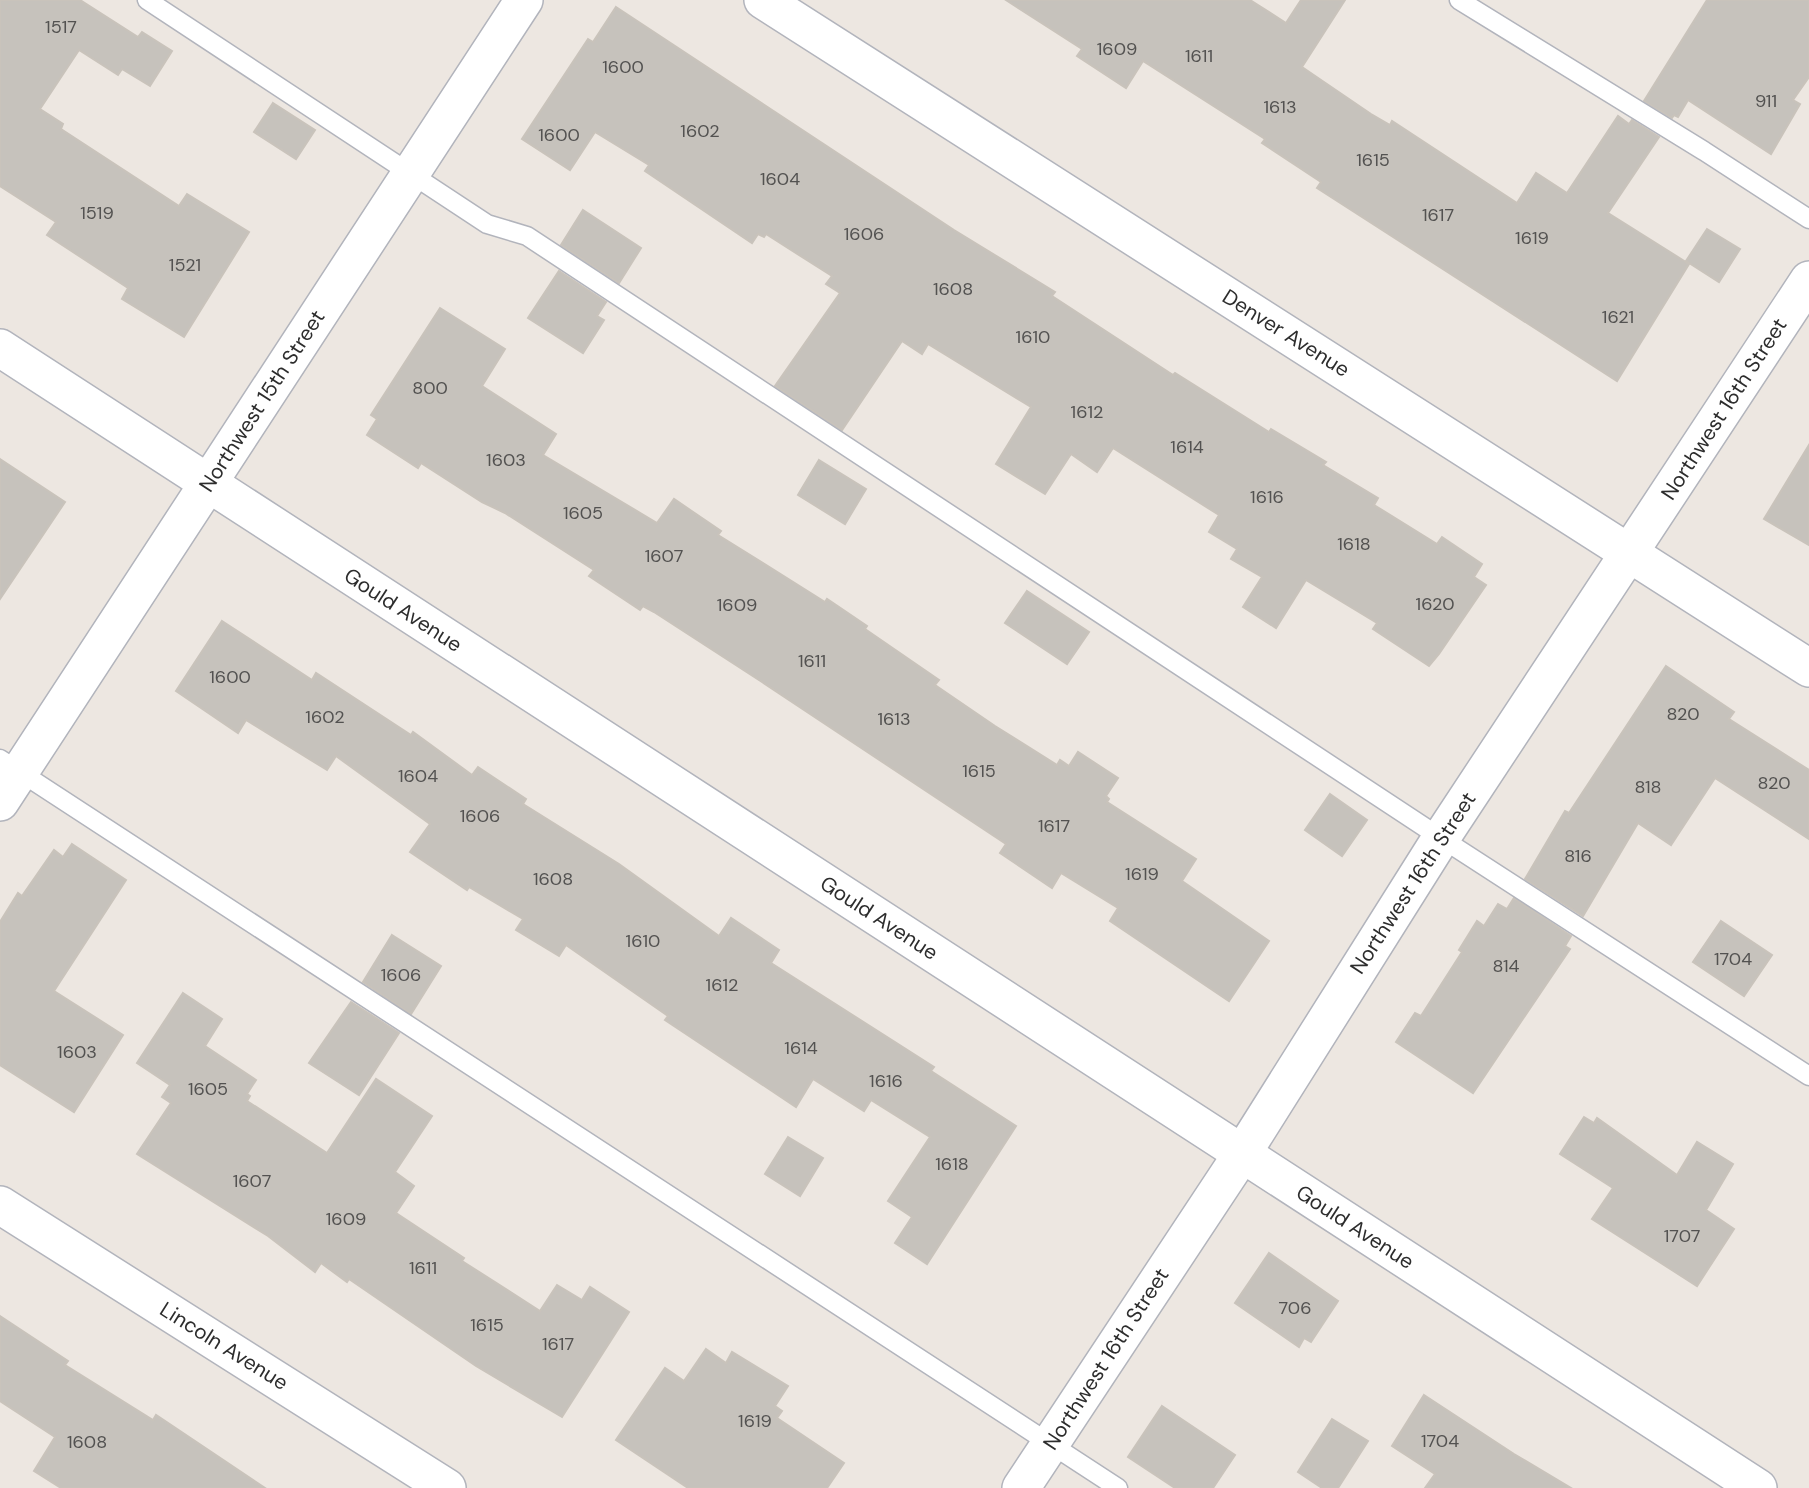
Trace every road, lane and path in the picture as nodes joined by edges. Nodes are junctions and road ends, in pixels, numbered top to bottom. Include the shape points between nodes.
1 (147, 0) edge
2 (524, 0) edge
3 (763, 0) edge
4 (1459, 0) edge
5 (412, 173) junction
6 (1809, 219) edge
7 (1809, 280) edge
8 (0, 348) edge
9 (208, 483) junction
10 (1630, 552) junction
11 (1809, 668) edge
12 (10, 766) edge
13 (0, 802) edge
14 (1441, 838) junction
15 (1809, 1076) edge
16 (1242, 1154) junction
17 (0, 1205) edge
18 (1050, 1445) junction
19 (447, 1488) edge
20 (1021, 1488) edge
21 (1118, 1488) edge
22 (1758, 1488) edge

1 - 5 lane
2 - 5 street, Northwest 15th Street
3 - 10 street, Denver Avenue
4 - 6 lane
5 - 9 street, Northwest 15th Street
5 - 14 lane via 487,224 527,236
7 - 10 street, Northwest 16th Street
8 - 9 street, Gould Avenue
9 - 12 street, Northwest 15th Street
9 - 16 street, Gould Avenue
10 - 11 street, Denver Avenue
10 - 14 street, Northwest 16th Street
12 - 13 street, Northwest 15th Street
12 - 18 lane
14 - 15 lane
14 - 16 street, Northwest 16th Street
16 - 18 street, Northwest 16th Street
16 - 22 street, Gould Avenue
17 - 19 street, Lincoln Avenue
18 - 20 street, Northwest 16th Street
18 - 21 lane

